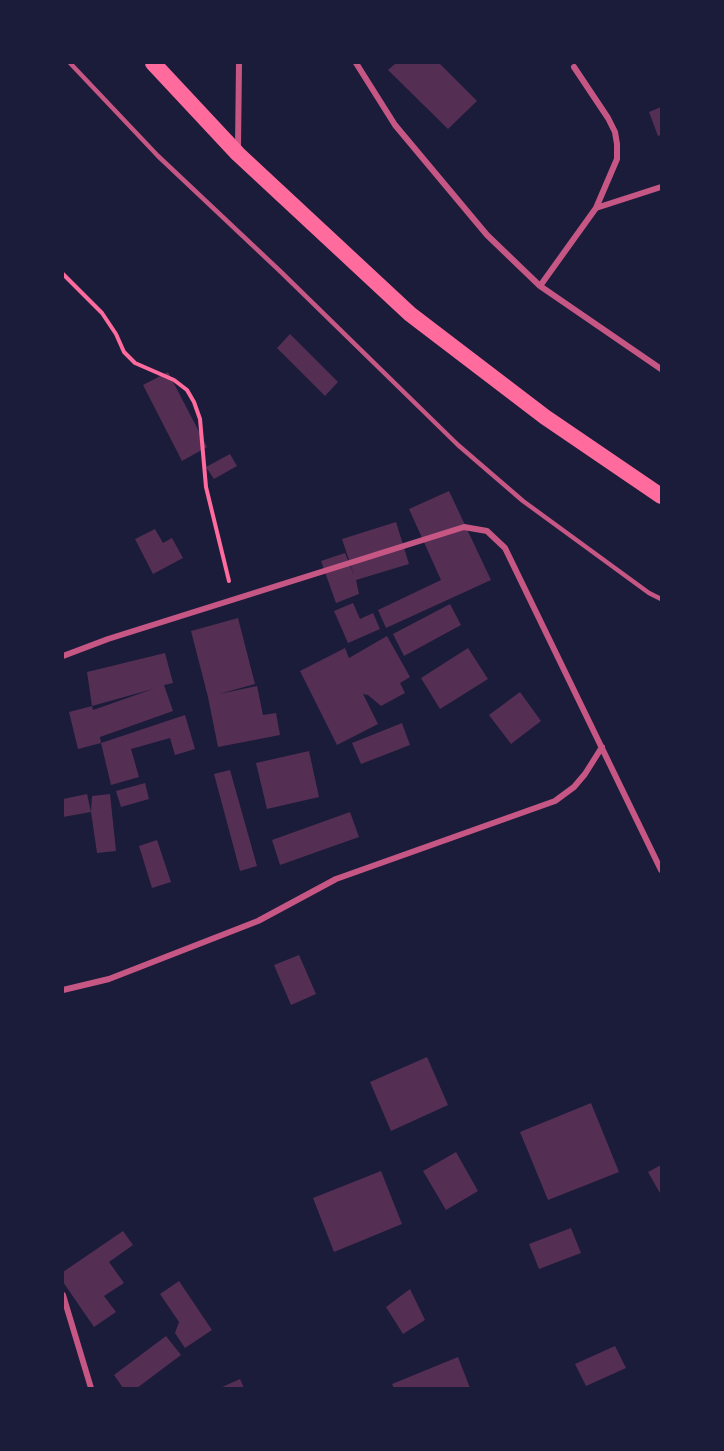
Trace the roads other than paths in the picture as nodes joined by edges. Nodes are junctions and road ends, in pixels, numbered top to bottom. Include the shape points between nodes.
1 (70, 63) edge
2 (153, 63) edge
3 (239, 63) edge
4 (356, 63) edge
5 (574, 67) dead end
6 (238, 154) junction
7 (661, 187) edge
8 (596, 208) junction
9 (540, 286) junction
10 (661, 369) edge
11 (661, 496) edge
12 (661, 599) edge
13 (63, 656) edge
14 (602, 747) junction
15 (661, 870) edge
16 (63, 990) edge
17 (63, 1295) edge
18 (91, 1388) edge

1 - 12 lane via 158,156 458,445 523,501
2 - 6 highway
3 - 6 street
4 - 9 street via 395,125 487,236
5 - 8 street via 608,118 617,144 617,159
6 - 11 highway via 410,314 545,417
7 - 8 street
8 - 9 street
9 - 10 street
13 - 14 street via 464,526 487,531 505,548
14 - 15 street
14 - 16 street via 574,787 555,801 336,879 258,921 152,963
17 - 18 street

